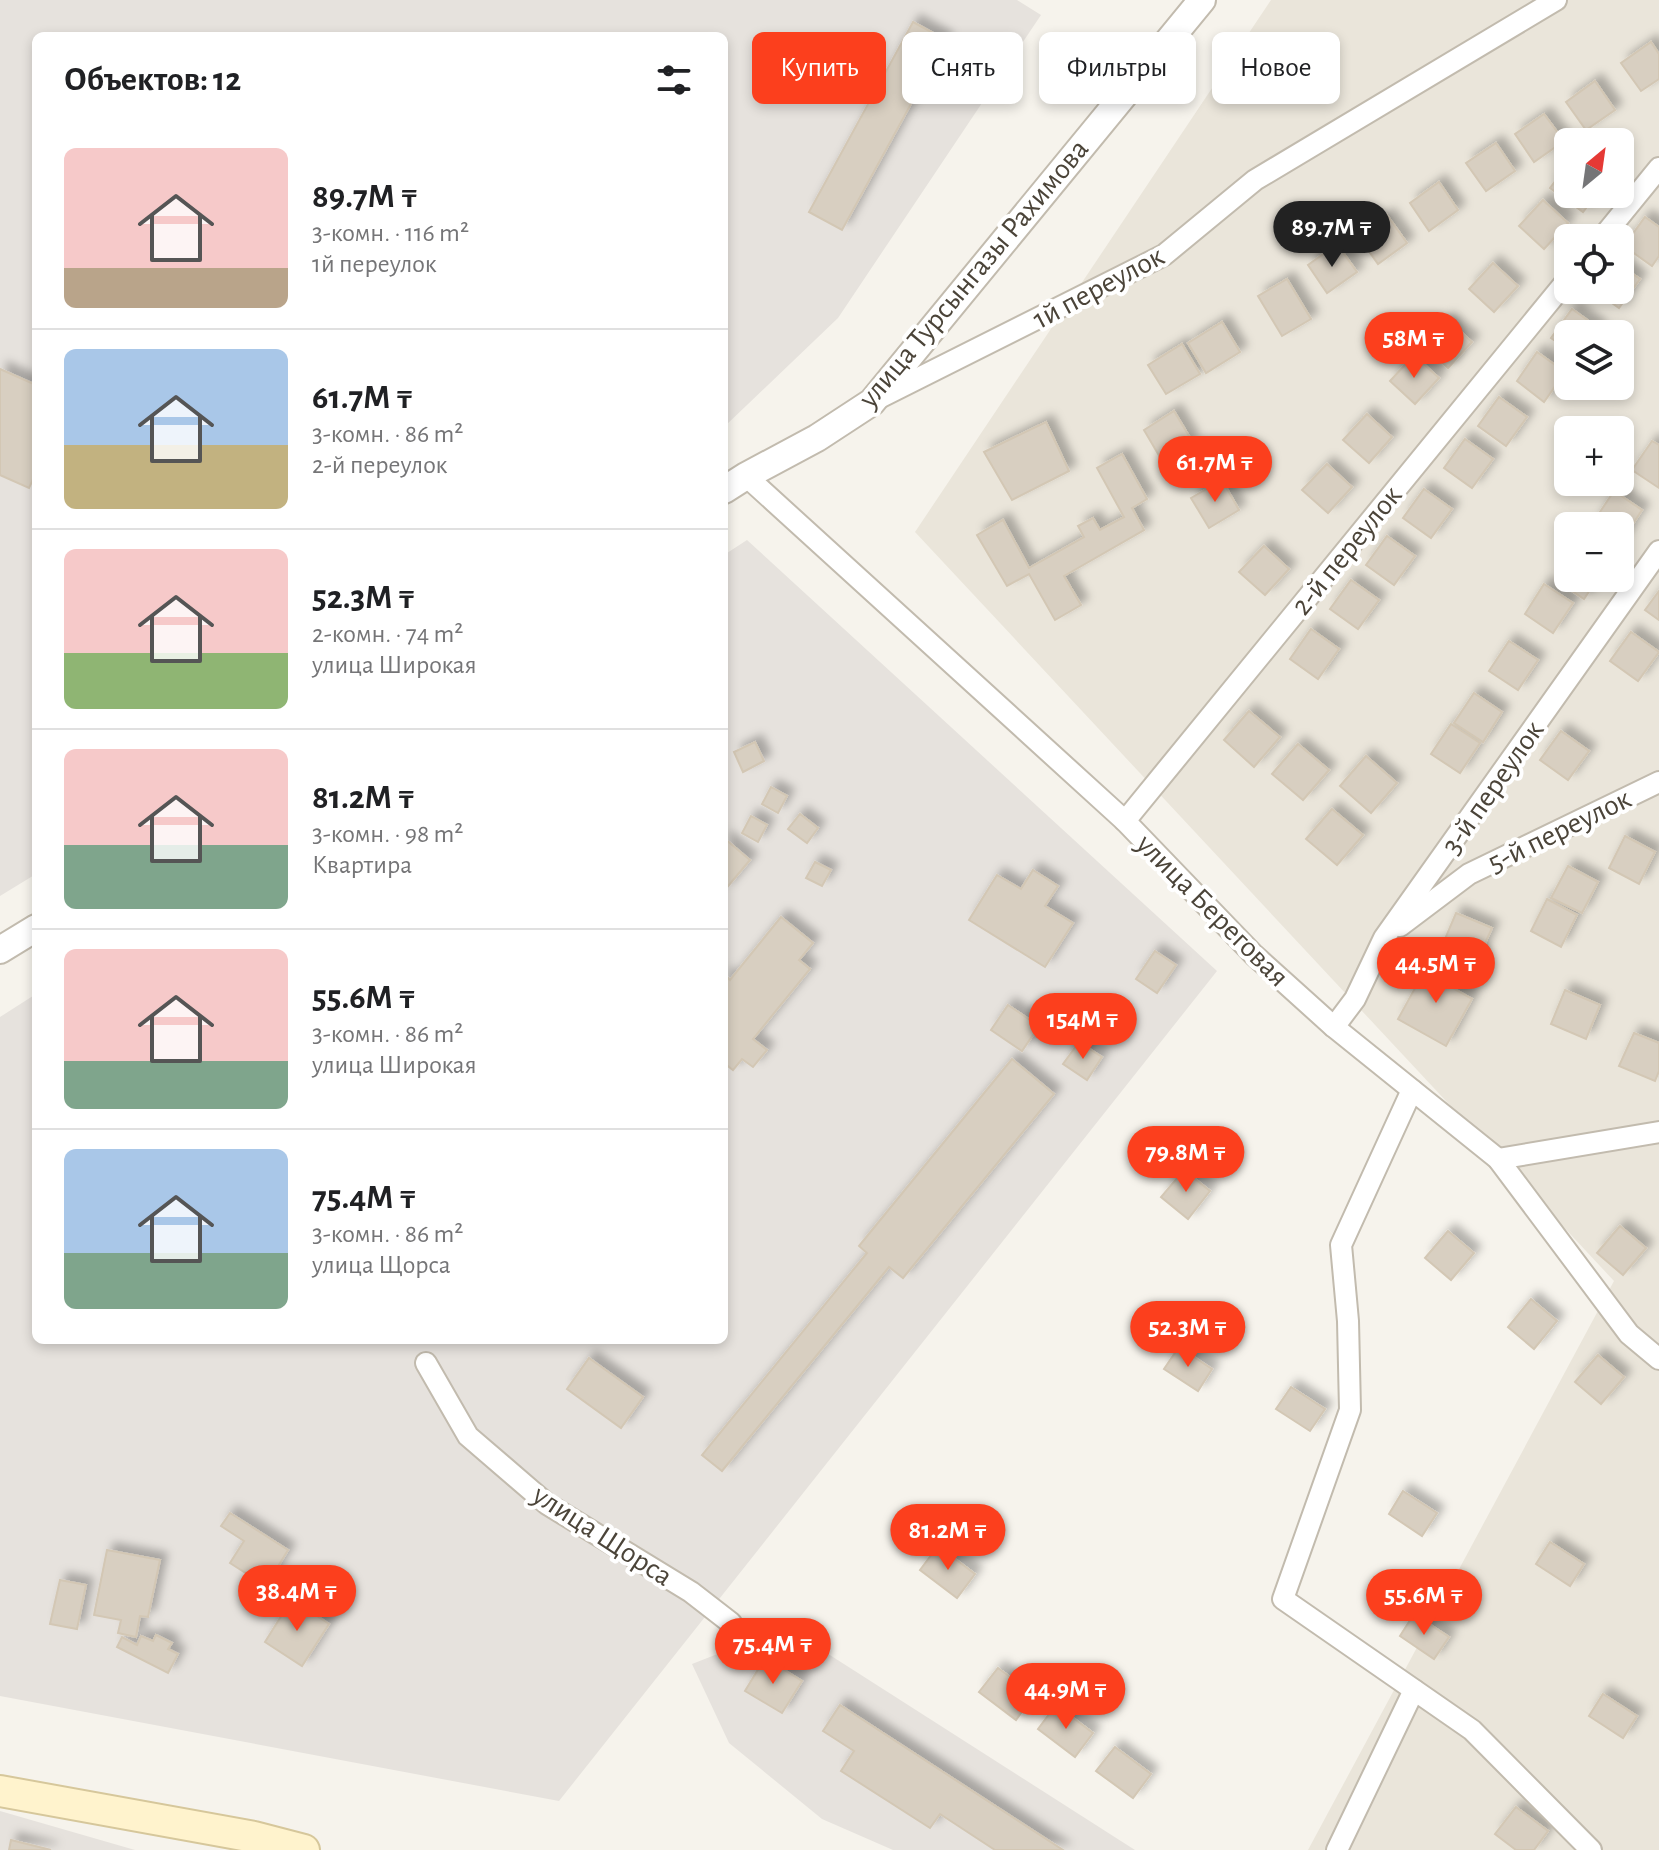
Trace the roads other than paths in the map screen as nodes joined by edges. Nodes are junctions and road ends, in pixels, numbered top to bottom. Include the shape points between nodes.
1 (1202, 0) edge
2 (1556, 0) edge
3 (1659, 168) edge
4 (1613, 224) edge
5 (1554, 296) edge
6 (872, 402) junction
7 (746, 476) junction
8 (728, 487) edge
9 (1659, 551) edge
10 (1659, 782) edge
11 (1125, 821) junction
12 (32, 930) edge
13 (1384, 938) junction
14 (0, 950) edge
15 (1334, 1027) junction
16 (1412, 1090) junction
17 (1659, 1132) edge
18 (1498, 1159) junction
19 (1659, 1359) edge
20 (426, 1363) dead end
21 (731, 1623) dead end
22 (1414, 1690) junction
23 (0, 1791) edge
24 (304, 1850) edge
25 (1337, 1850) edge
26 (1591, 1850) edge

1 - 6 street, улица Турсынгазы Рахимова
2 - 6 street, 1й переулок via 1255,180 1164,255
3 - 4 street
5 - 11 street, 2-й переулок
6 - 7 street, улица Турсынгазы Рахимова
7 - 8 street
7 - 11 street, улица Береговая
9 - 13 street, 3-й переулок
10 - 13 street, 5-й переулок via 1469,874
11 - 15 street, улица Береговая via 1254,955
12 - 14 street
13 - 15 street, 3-й переулок via 1355,999
15 - 16 street, улица Береговая
16 - 18 street, улица Береговая
16 - 22 street via 1341,1245 1350,1410 1283,1599
17 - 18 street
18 - 19 street, улица Береговая via 1629,1334
20 - 21 street, улица Щорса via 468,1436 547,1504 691,1592
22 - 25 street
22 - 26 street via 1472,1730
23 - 24 main road

